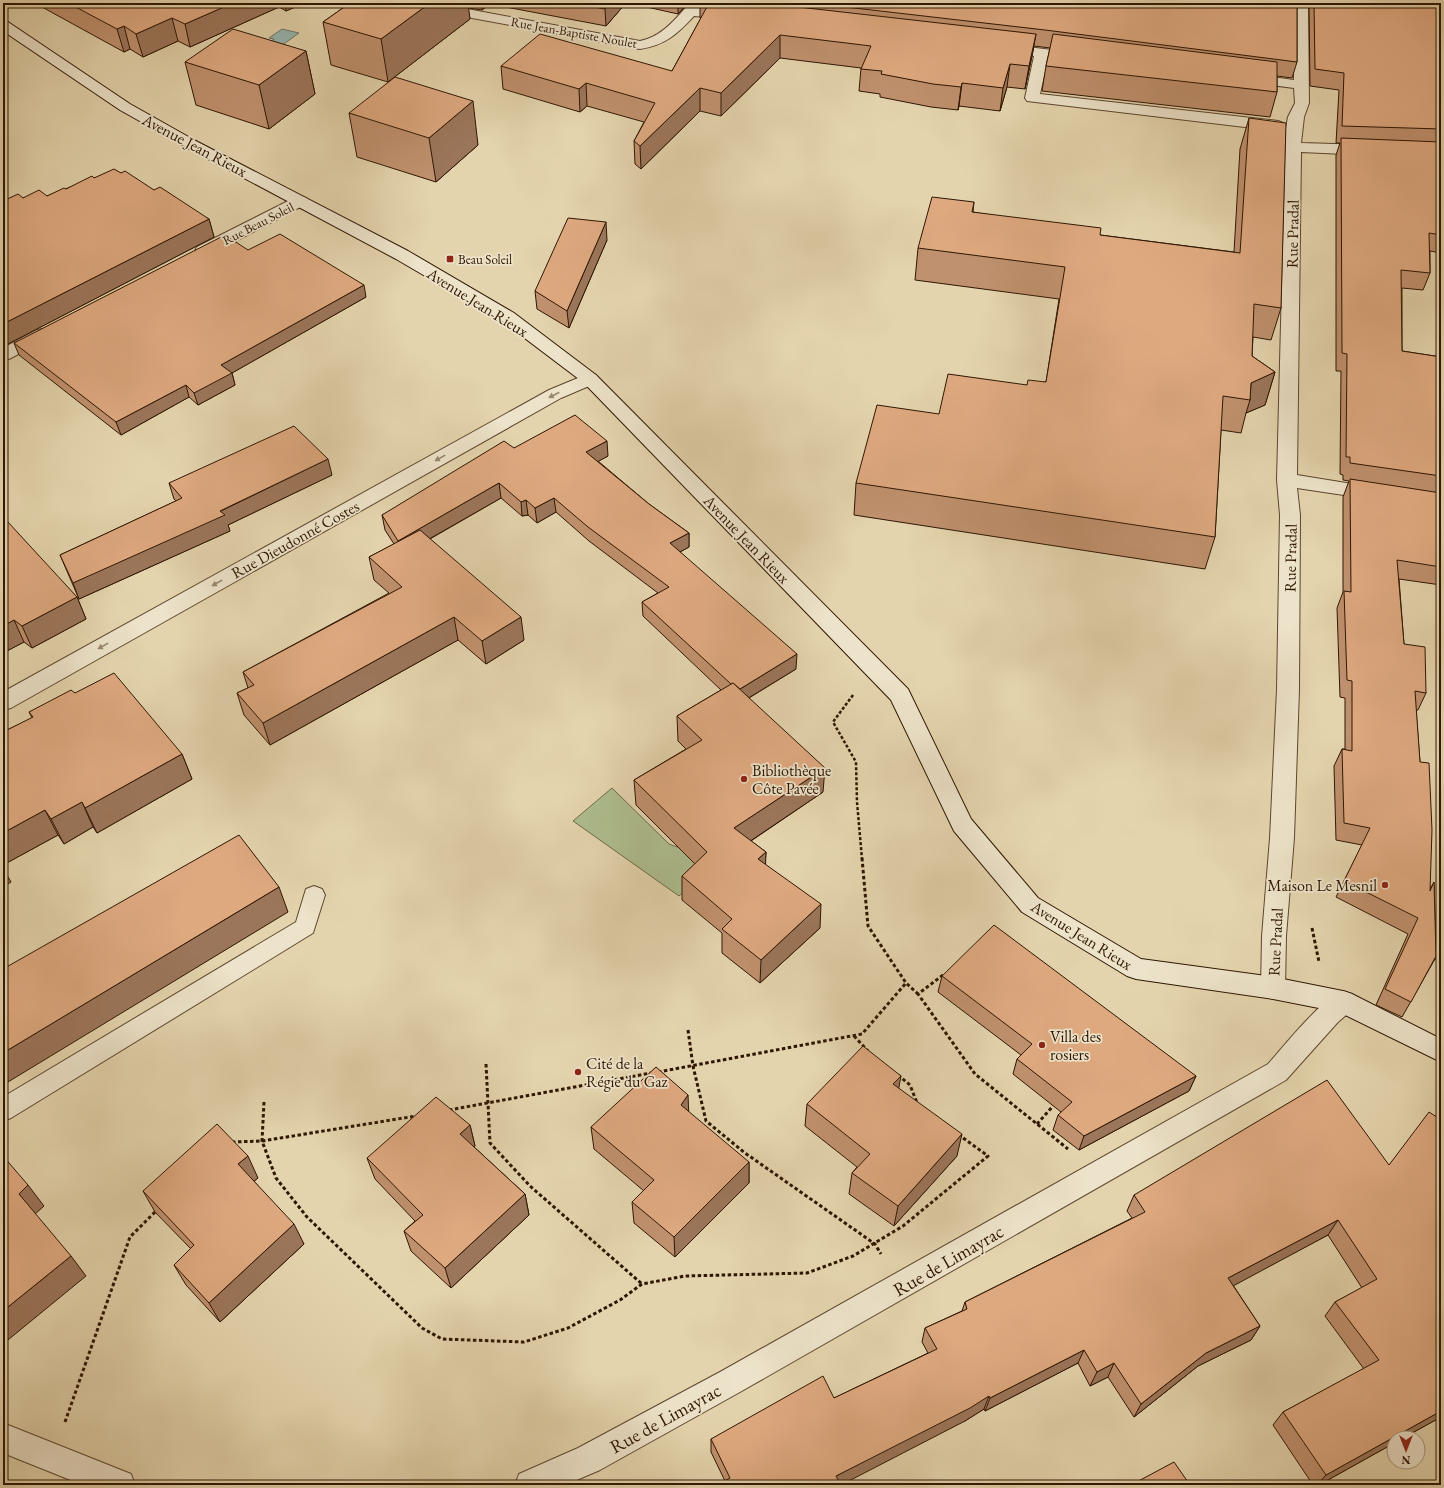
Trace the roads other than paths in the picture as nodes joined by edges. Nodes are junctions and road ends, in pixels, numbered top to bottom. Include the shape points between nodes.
1 (412, 3) edge
2 (1301, 3) edge
3 (693, 7) edge
4 (744, 17) edge
5 (3, 25) edge
6 (987, 46) edge
7 (1042, 52) junction
8 (1090, 58) edge
9 (1231, 76) edge
10 (1302, 85) junction
11 (1294, 128) junction
12 (1294, 147) junction
13 (1379, 151) edge
14 (300, 201) junction
15 (190, 258) edge
16 (58, 326) edge
17 (3, 355) edge
18 (590, 379) junction
19 (1287, 480) junction
20 (1395, 496) edge
21 (3, 702) edge
22 (314, 895) dead end
23 (1273, 988) junction
24 (1343, 1002) junction
25 (1441, 1051) edge
26 (3, 1110) edge
27 (3, 1438) edge
28 (120, 1485) edge
29 (530, 1485) edge

1 - 3 street, Rue Jean-Baptiste Noulet via 640,45 664,37
2 - 10 street, Rue Pradal
3 - 4 street
5 - 14 street, Avenue Jean Rieux via 125,107
6 - 7 street
7 - 8 street
7 - 11 street via 1032,98
9 - 10 street
10 - 11 street, Rue Pradal via 1302,103
11 - 12 street, Rue Pradal
12 - 13 street
12 - 19 street, Rue Pradal
14 - 15 street, Rue Beau Soleil
14 - 18 street, Avenue Jean Rieux via 508,317
16 - 17 street
18 -> 21 street, Rue Dieudonné Costes via 555,394
18 - 23 street, Avenue Jean Rieux via 900,695 962,825 1030,905 1136,970
19 - 20 street
19 - 23 street, Rue Pradal via 1290,515 1288,689
22 - 26 lane via 305,927
23 - 24 street, Avenue Jean Rieux
24 - 25 street, Avenue Jean Rieux
24 - 29 street, Rue de Limayrac via 1277,1072 723,1386 589,1459
27 - 28 street

